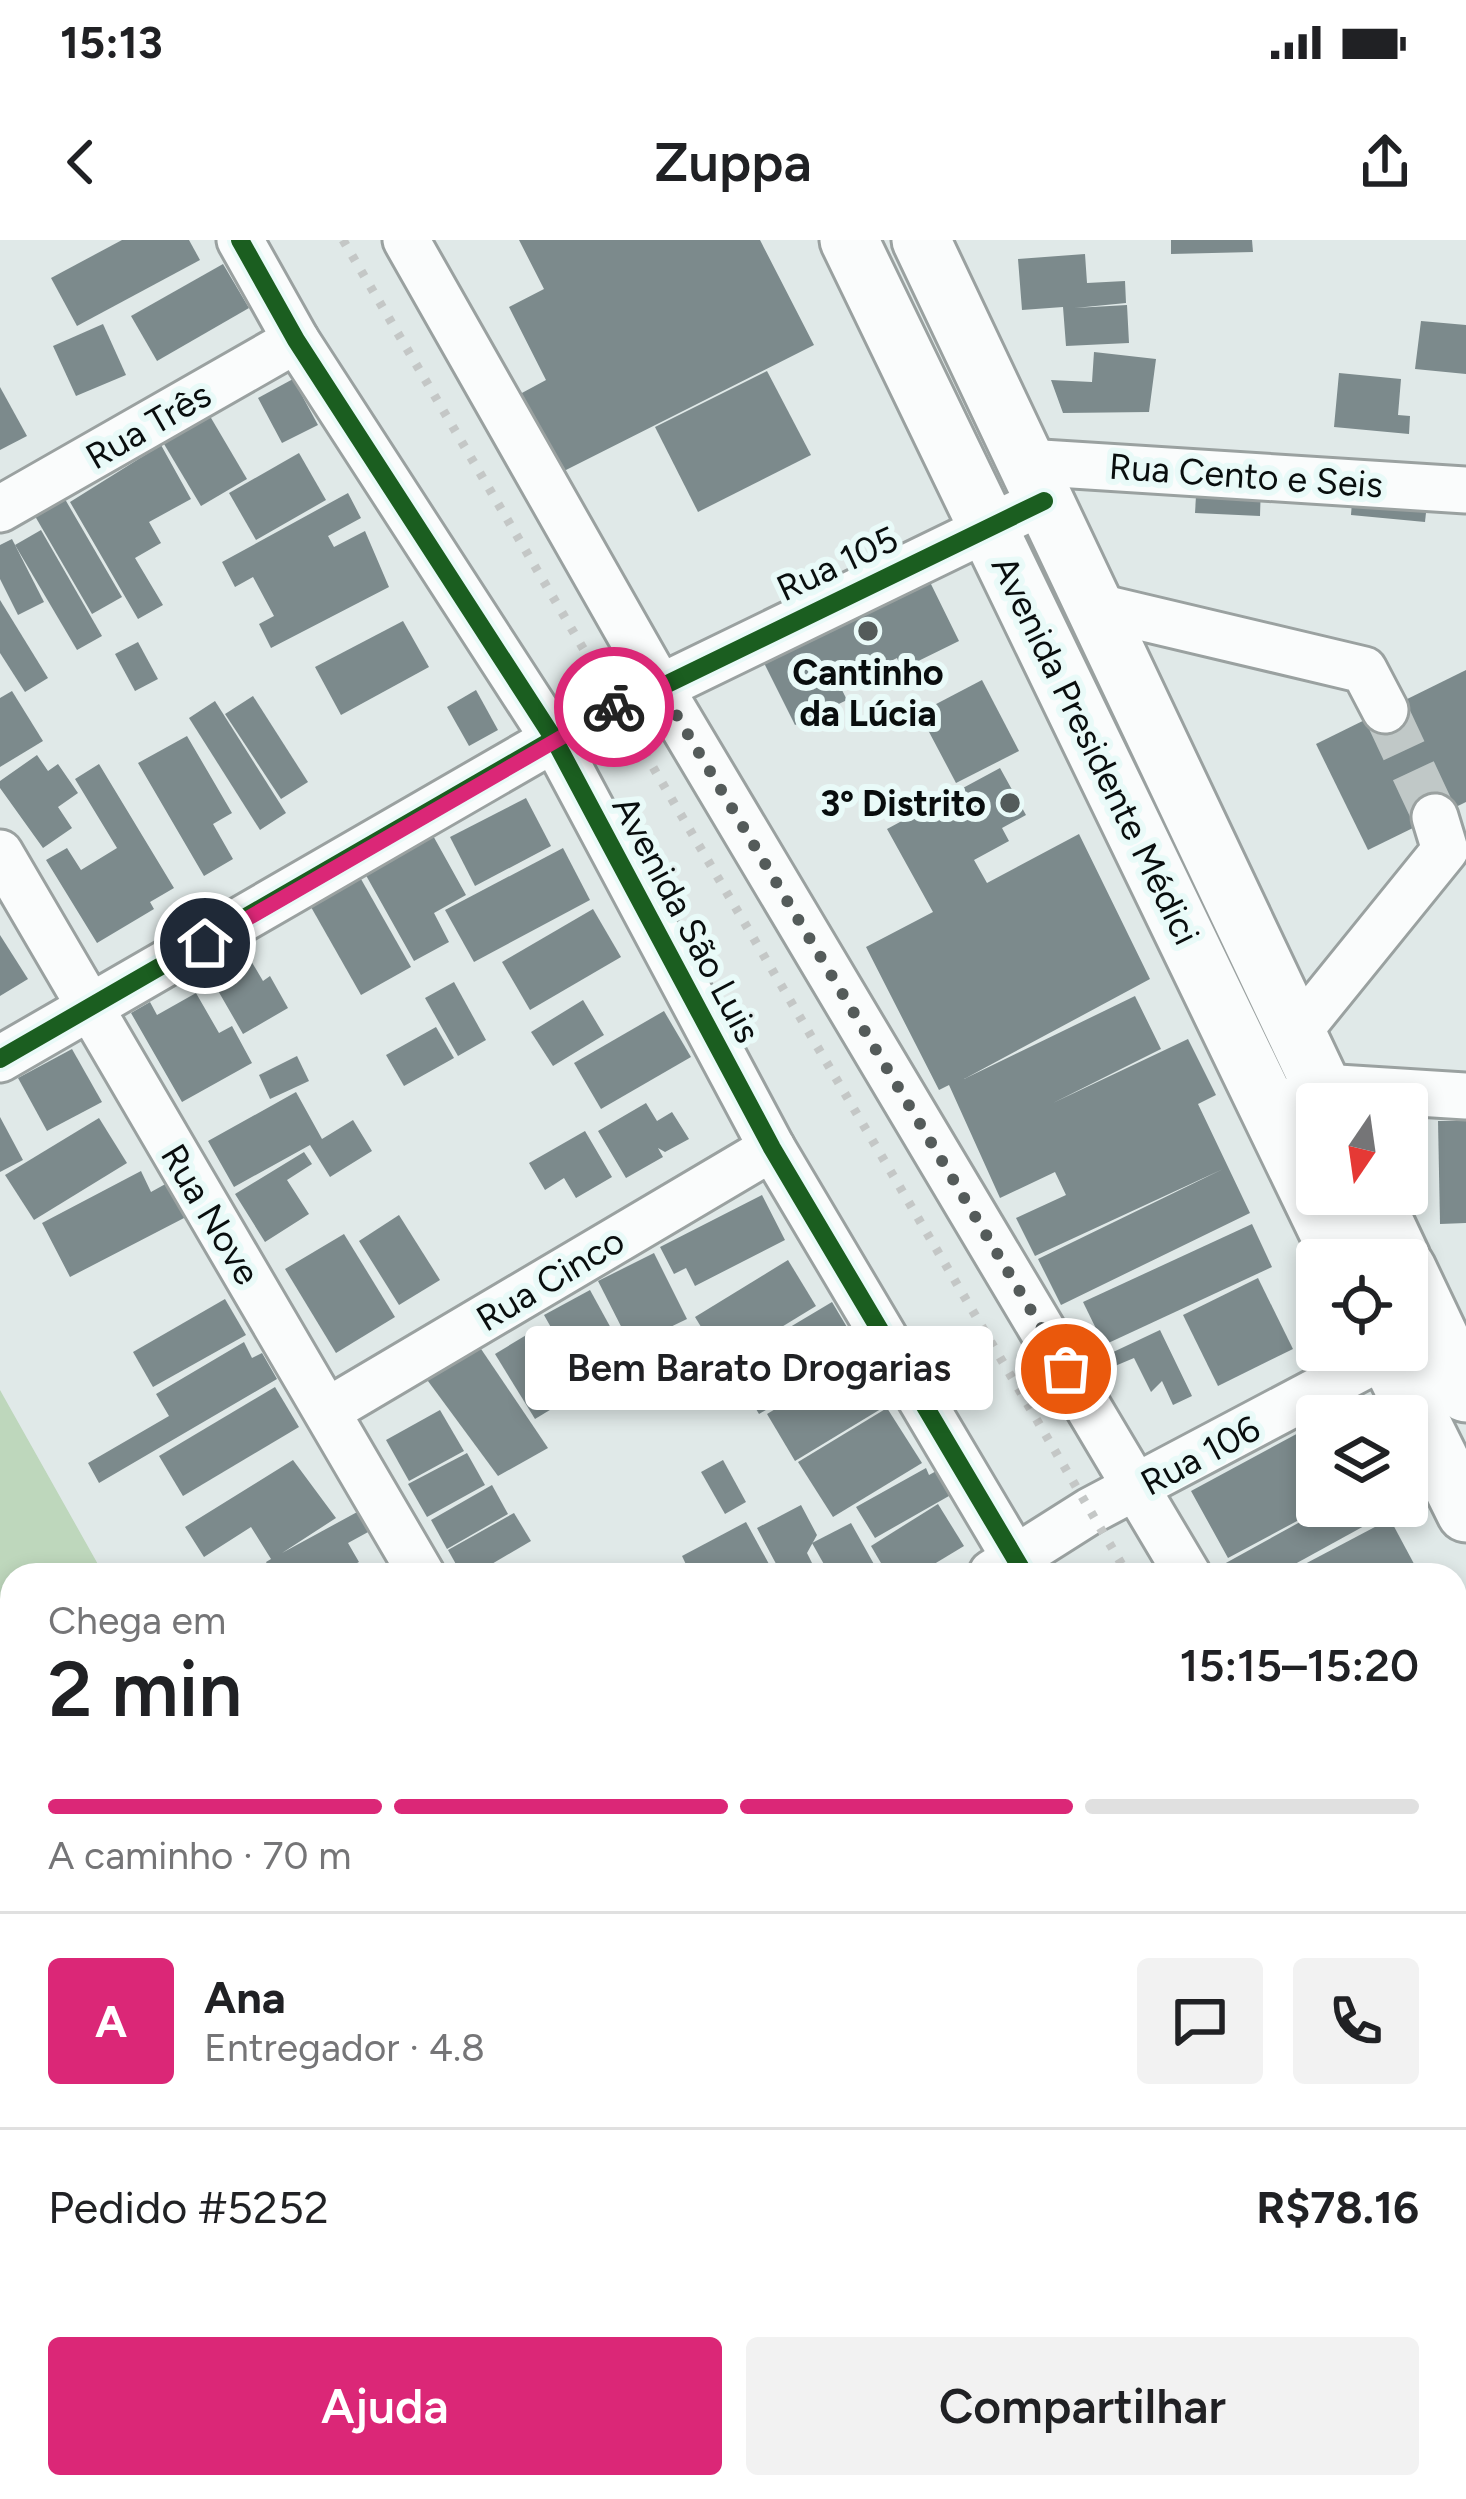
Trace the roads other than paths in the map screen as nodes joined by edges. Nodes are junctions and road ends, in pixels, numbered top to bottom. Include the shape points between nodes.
1 (240, 240) edge
2 (406, 240) edge
3 (849, 240) edge
4 (921, 240) edge
5 (296, 340) junction
6 (1035, 482) junction
7 (1466, 490) edge
8 (0, 509) edge
9 (988, 528) junction
10 (1094, 606) junction
11 (658, 684) junction
12 (1385, 710) tunnel mouth
13 (554, 739) junction
14 (1436, 817) tunnel mouth
15 (0, 853) edge
16 (89, 1010) junction
17 (1296, 1034) junction
18 (0, 1059) edge
19 (1320, 1083) edge
20 (1428, 1096) edge
21 (1466, 1096) edge
22 (1296, 1103) edge
23 (1270, 1110) junction
24 (772, 1148) junction
25 (1332, 1239) edge
26 (1428, 1313) edge
27 (1352, 1371) edge
28 (1395, 1371) edge
29 (1466, 1393) edge
30 (329, 1410) junction
31 (1138, 1490) junction
32 (1466, 1513) edge
33 (415, 1563) edge
34 (1006, 1563) edge
35 (1019, 1563) edge
36 (1181, 1563) edge

1 - 5 street, Avenida São Luis
2 - 11 street
3 - 9 main road, Avenida Presidente Médici
4 - 6 main road, Avenida Presidente Médici
5 - 8 street, Rua Três
5 - 13 street, Avenida São Luis
6 - 7 street, Rua Cento e Seis
6 - 9 street, Rua 105
6 - 10 main road, Avenida Presidente Médici
9 - 11 street, Rua 105
9 - 23 main road, Avenida Presidente Médici
10 - 12 street via 1364,670
10 - 17 main road, Avenida Presidente Médici
11 - 13 street, Rua 105
11 - 31 street
13 - 16 street, Rua 105
13 - 24 street, Avenida São Luis
14 - 17 street via 1445,850
15 - 16 street, Rua Nove
16 - 18 street, Rua 105
16 - 30 street, Rua Nove
17 - 19 main road, Avenida Presidente Médici
20 - 21 street
22 - 23 street
23 - 25 main road, Avenida Presidente Médici
24 - 30 street, Rua Cinco
24 - 34 street, Avenida São Luis
26 - 29 main road
27 - 31 street, Rua 106
28 - 32 main road
30 - 33 street, Rua Nove
31 - 35 street, Rua 106 via 1090,1511
31 - 36 street

